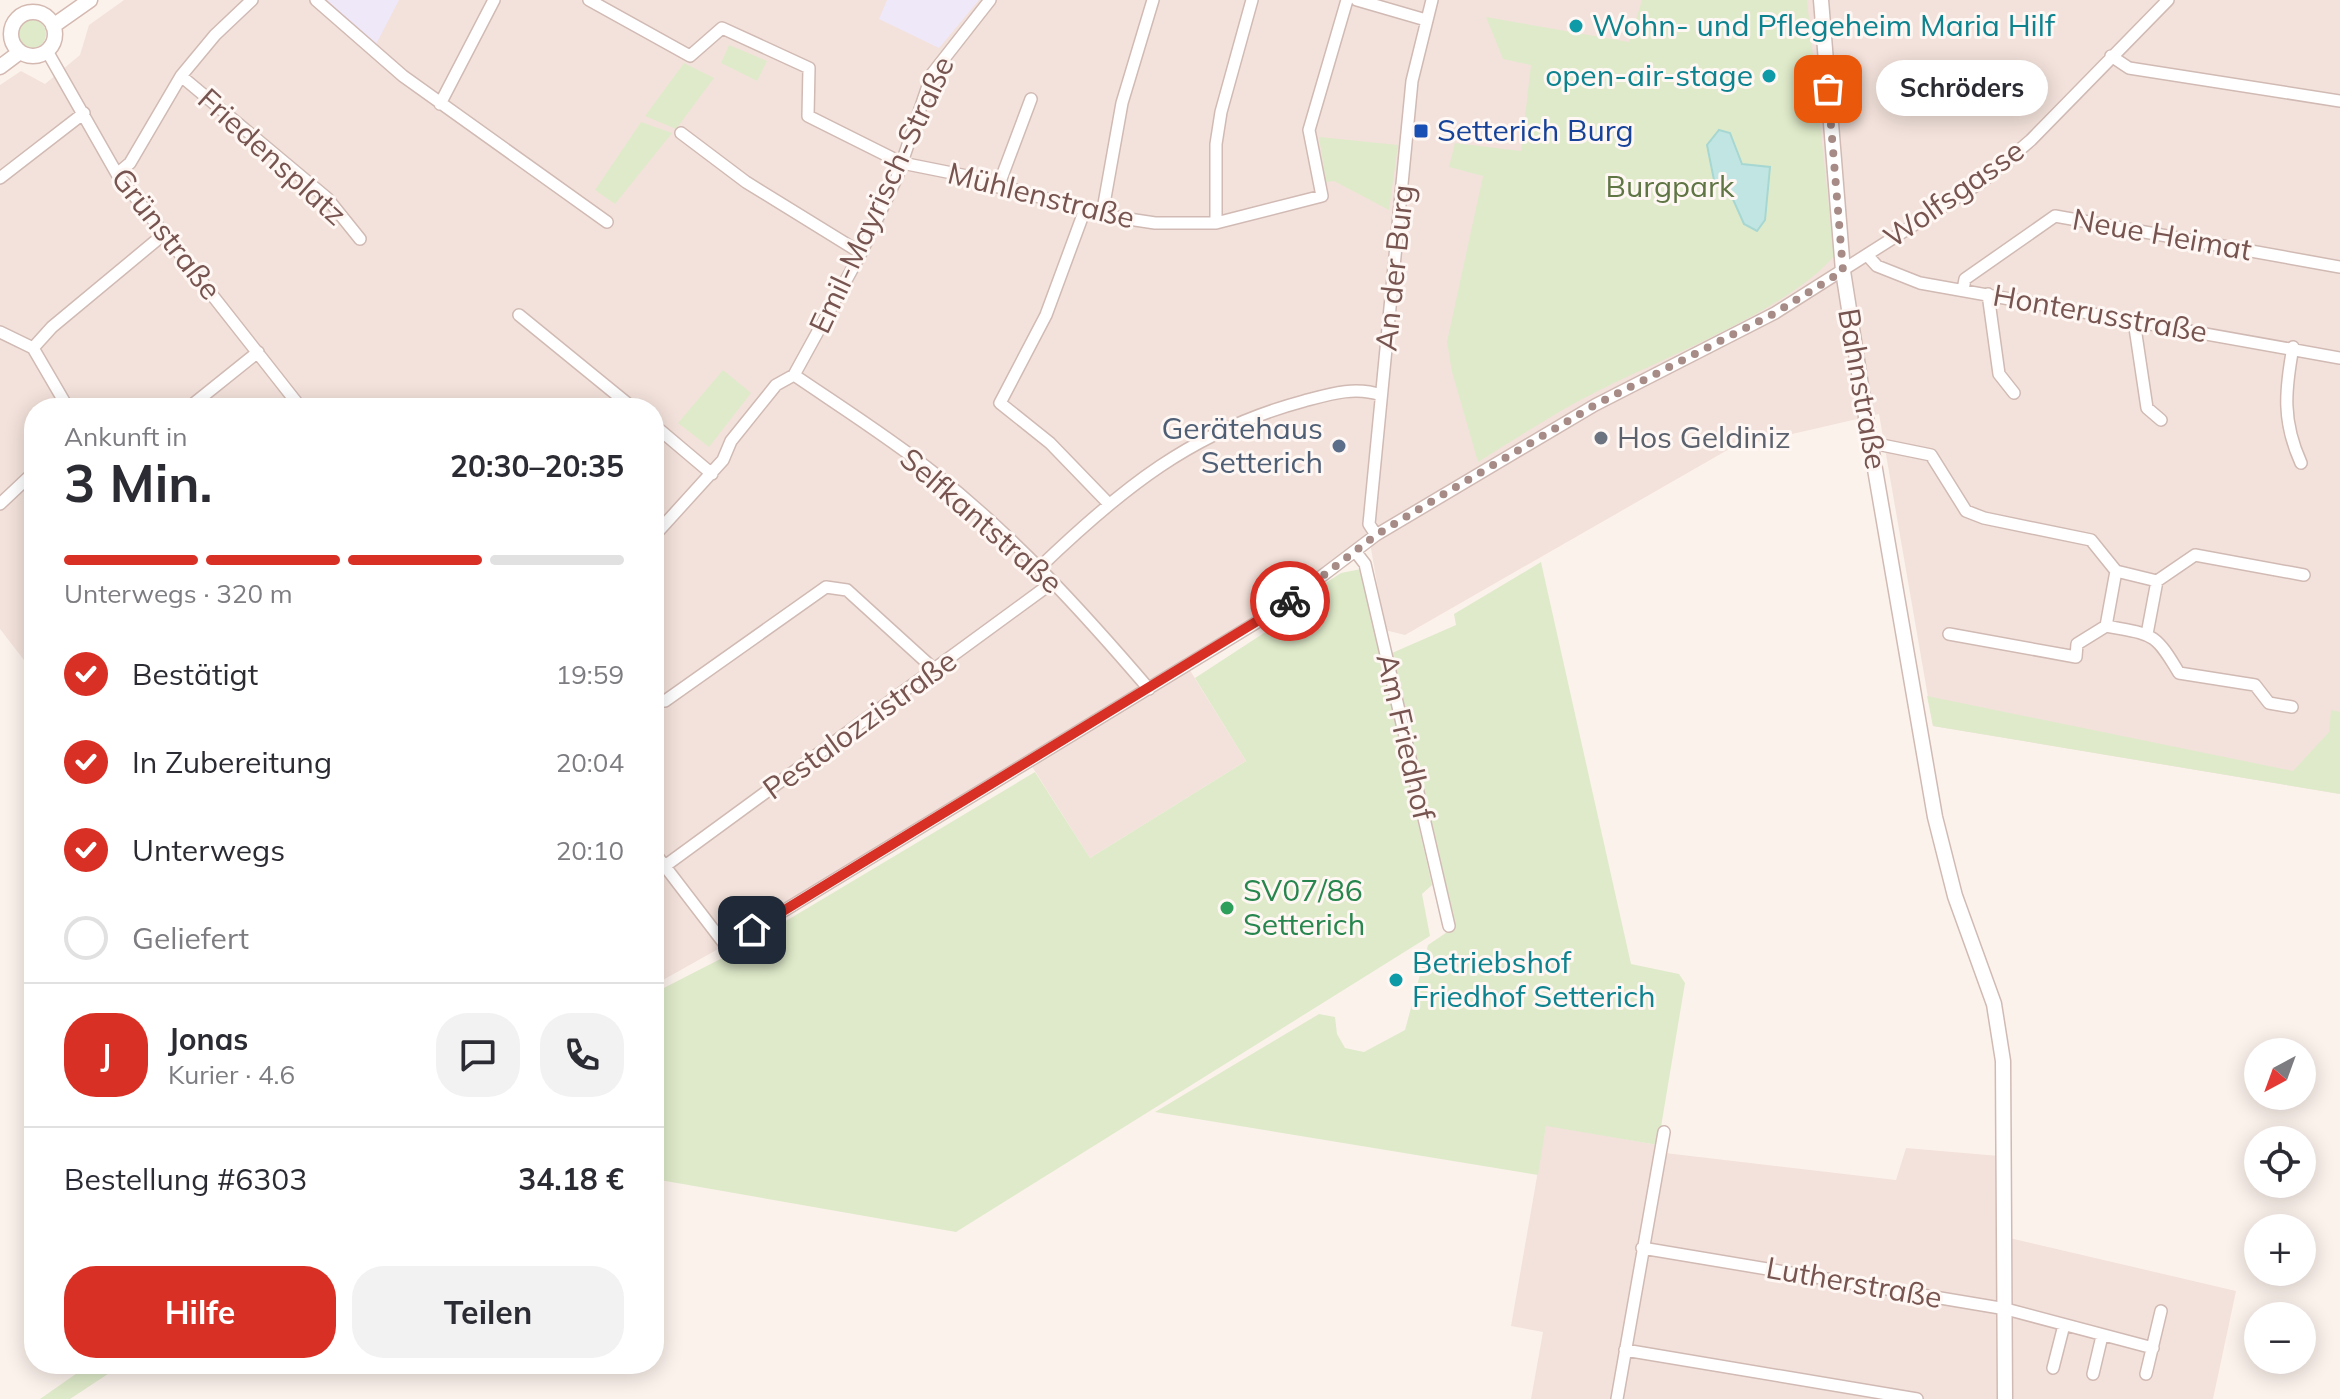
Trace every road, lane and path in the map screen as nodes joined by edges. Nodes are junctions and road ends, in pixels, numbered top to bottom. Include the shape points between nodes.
1 (90, 0) edge
2 (252, 0) edge
3 (316, 0) edge
4 (494, 0) edge
5 (589, 0) edge
6 (990, 0) edge
7 (1153, 0) edge
8 (1252, 0) edge
9 (1347, 0) edge
10 (1357, 0) edge
11 (1432, 0) edge
12 (1821, 0) edge
13 (2168, 0) edge
14 (1426, 20) junction
15 (53, 26) junction
16 (47, 51) junction
17 (20, 52) junction
18 (2111, 56) junction
19 (0, 67) edge
20 (181, 76) junction
21 (1031, 99) dead end
22 (2340, 101) edge
23 (440, 104) junction
24 (84, 113) junction
25 (681, 133) dead end
26 (902, 163) junction
27 (117, 174) junction
28 (0, 178) edge
29 (998, 187) junction
30 (1084, 212) junction
31 (1102, 215) junction
32 (607, 222) dead end
33 (1216, 223) junction
34 (164, 234) junction
35 (360, 239) dead end
36 (861, 253) junction
37 (1867, 255) junction
38 (2340, 267) edge
39 (1843, 271) junction
40 (1963, 290) junction
41 (1988, 294) junction
42 (519, 315) dead end
43 (2134, 321) junction
44 (0, 332) edge
45 (2293, 347) junction
46 (33, 348) junction
47 (258, 352) junction
48 (2340, 358) edge
49 (794, 375) junction
50 (2014, 393) dead end
51 (1381, 395) junction
52 (62, 398) edge
53 (201, 398) edge
54 (293, 398) edge
55 (621, 398) edge
56 (2161, 420) dead end
57 (664, 433) edge
58 (1872, 443) junction
59 (2301, 463) dead end
60 (712, 474) junction
61 (24, 481) edge
62 (0, 504) edge
63 (1109, 504) junction
64 (664, 525) edge
65 (1376, 535) junction
66 (1355, 551) junction
67 (1039, 568) junction
68 (2116, 571) junction
69 (2304, 575) dead end
70 (2157, 581) junction
71 (1053, 582) junction
72 (2106, 626) junction
73 (1949, 634) dead end
74 (2147, 634) junction
75 (935, 670) junction
76 (1149, 689) junction
77 (665, 701) dead end
78 (2292, 707) dead end
79 (664, 864) edge
80 (666, 866) junction
81 (1449, 926) dead end
82 (1664, 1132) dead end
83 (1642, 1248) junction
84 (2006, 1309) junction
85 (2161, 1311) dead end
86 (2064, 1325) junction
87 (2102, 1336) junction
88 (2153, 1348) junction
89 (1625, 1350) junction
90 (2053, 1368) dead end
91 (2093, 1374) dead end
92 (2146, 1374) dead end
93 (1617, 1399) edge
94 (1917, 1399) edge
95 (2005, 1399) edge

1 - 15 street
2 - 20 street
3 - 23 street
4 - 23 street
5 - 26 street, Mühlenstraße via 690,56 722,28 809,68 808,116
6 - 26 street, Emil-Mayrisch-Straße via 932,74
7 - 31 street via 1122,103
8 - 33 street via 1221,112
9 - 33 street, Mühlenstraße via 1309,130 1322,196
10 - 14 street
11 - 14 street, An der Burg
12 - 39 street, Bahnstraße
13 - 18 street, Wolfsgasse
14 - 51 street, An der Burg via 1412,81
15 - 16 street via 54,39
15 - 17 street via 36,13 16,19 11,36
16 - 17 street via 36,56
16 - 24 street, Grünstraße
17 - 19 street
18 - 22 street via 2129,68
18 - 37 street, Wolfsgasse via 2031,140 1983,181
20 - 27 street via 130,163
20 - 35 street, Friedensplatz via 327,198
21 - 29 street
23 - 32 street
24 - 27 street, Grünstraße
24 - 28 street
25 - 36 street via 746,182
26 - 29 street, Mühlenstraße
26 - 36 street, Emil-Mayrisch-Straße
27 - 34 street, Grünstraße
29 - 30 street, Mühlenstraße
30 - 31 street, Mühlenstraße
30 - 63 street via 1046,315 1000,403 1050,443
31 - 33 street, Mühlenstraße via 1155,223
34 - 46 street
34 - 47 street, Grünstraße
36 - 49 street, Emil-Mayrisch-Straße
37 - 39 street, Wolfsgasse
37 - 40 street, Honterusstraße via 1877,266 1920,283
38 - 40 street, Neue Heimat via 2055,216 1965,279
39 - 58 street, Bahnstraße
39 - 65 street, Wolfsgasse via 1775,313 1595,405
40 - 41 street, Honterusstraße
41 - 43 street, Honterusstraße
41 - 50 street via 1999,374
42 - 55 street
43 - 45 street, Honterusstraße
43 - 56 street via 2147,408
44 - 46 street
45 - 48 street, Honterusstraße
45 - 59 street via 2284,394 2291,440
46 - 52 street
47 - 53 street
47 - 54 street, Grünstraße
49 - 60 street, Emil-Mayrisch-Straße via 776,385
49 - 67 street, Selfkantstraße via 933,472
51 - 63 street via 1364,389 1332,394 1248,418 1177,452
51 - 65 street, An der Burg via 1369,524
57 - 60 street
58 - 68 street via 1931,455 1966,511 2091,540
58 - 84 street, Bahnstraße via 1944,856 1998,1024
60 - 64 street, Emil-Mayrisch-Straße
61 - 62 street
63 - 67 street
65 - 66 street, Wolfsgasse
66 - 76 street, Wolfsgasse via 1277,610
66 - 81 street, Am Friedhof via 1365,564
67 - 71 street, Selfkantstraße
68 - 70 street
68 - 72 street
69 - 70 street via 2195,555
70 - 74 street
71 - 75 street, Pestalozzistraße
71 - 76 street, Selfkantstraße
72 - 73 street via 2077,644 2076,657
72 - 74 street
74 - 78 street via 2159,639 2179,673 2255,685 2269,703
75 - 77 street via 847,590 826,587
75 - 80 street, Pestalozzistraße
76 - 80 street, Wolfsgasse via 726,946
79 - 80 street
82 - 83 street
83 - 84 street, Lutherstraße
83 - 89 street
84 - 86 street, Lutherstraße
84 - 95 street, Bahnstraße
85 - 88 street
86 - 87 street, Lutherstraße
86 - 90 street
87 - 88 street, Lutherstraße
87 - 91 street
88 - 92 street
89 - 93 street
89 - 94 street

